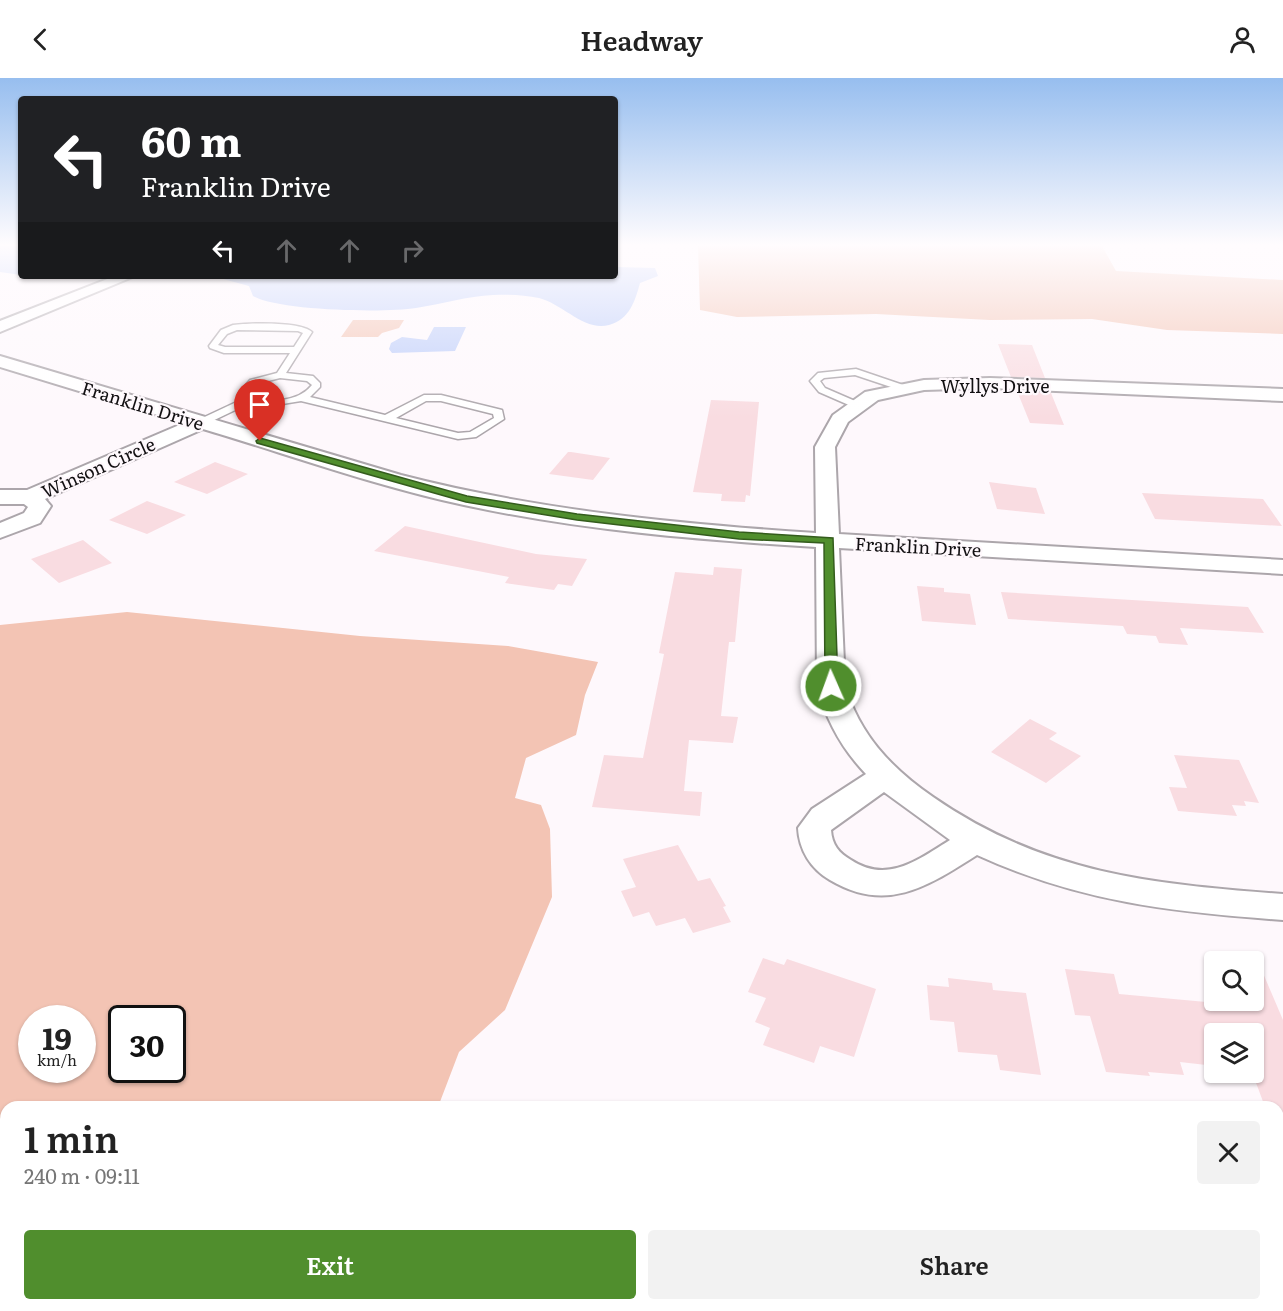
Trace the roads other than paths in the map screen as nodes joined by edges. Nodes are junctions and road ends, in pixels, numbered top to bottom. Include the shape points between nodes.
1 (59, 304) edge
2 (0, 327) edge
3 (295, 350) junction
4 (0, 361) edge
5 (280, 375) junction
6 (906, 389) junction
7 (1283, 395) edge
8 (301, 398) junction
9 (251, 399) junction
10 (858, 406) junction
11 (386, 418) junction
12 (200, 423) junction
13 (0, 497) edge
14 (30, 497) junction
15 (0, 531) edge
16 (829, 540) junction
17 (1283, 567) edge
18 (885, 776) junction
19 (976, 840) junction
20 (1283, 907) edge

1 - 2 street
3 - 3 lane via 308,332 300,328 236,327 224,332 213,346 224,350
3 - 5 lane
4 - 12 street, Franklin Drive
5 - 8 lane via 315,381 315,389
5 - 9 lane via 248,386 244,393
6 - 7 street, Wyllys Drive via 990,382
6 - 10 street, Wyllys Drive via 872,396
6 - 10 lane via 856,372 827,373 815,381 822,390
8 - 9 lane via 269,402
8 - 11 lane
9 - 12 lane
10 - 16 street, Wyllys Drive via 840,419 825,447
11 - 11 lane via 458,436 472,435 499,419 498,412 441,398 424,398
12 - 14 street, Winson Circle
12 - 16 street, Franklin Drive via 466,499 577,517 739,535
13 - 14 street, Winson Circle
14 - 15 street, Winson Circle via 40,506 38,512 22,524
16 - 17 street, Franklin Drive
16 - 18 street, Wyllys Drive via 834,700 847,729
18 - 19 street, Wyllys Drive via 949,825
18 - 19 street via 814,828 815,844 822,857 845,874 866,883 898,884
19 - 20 street, Wyllys Drive via 1069,874 1140,892

